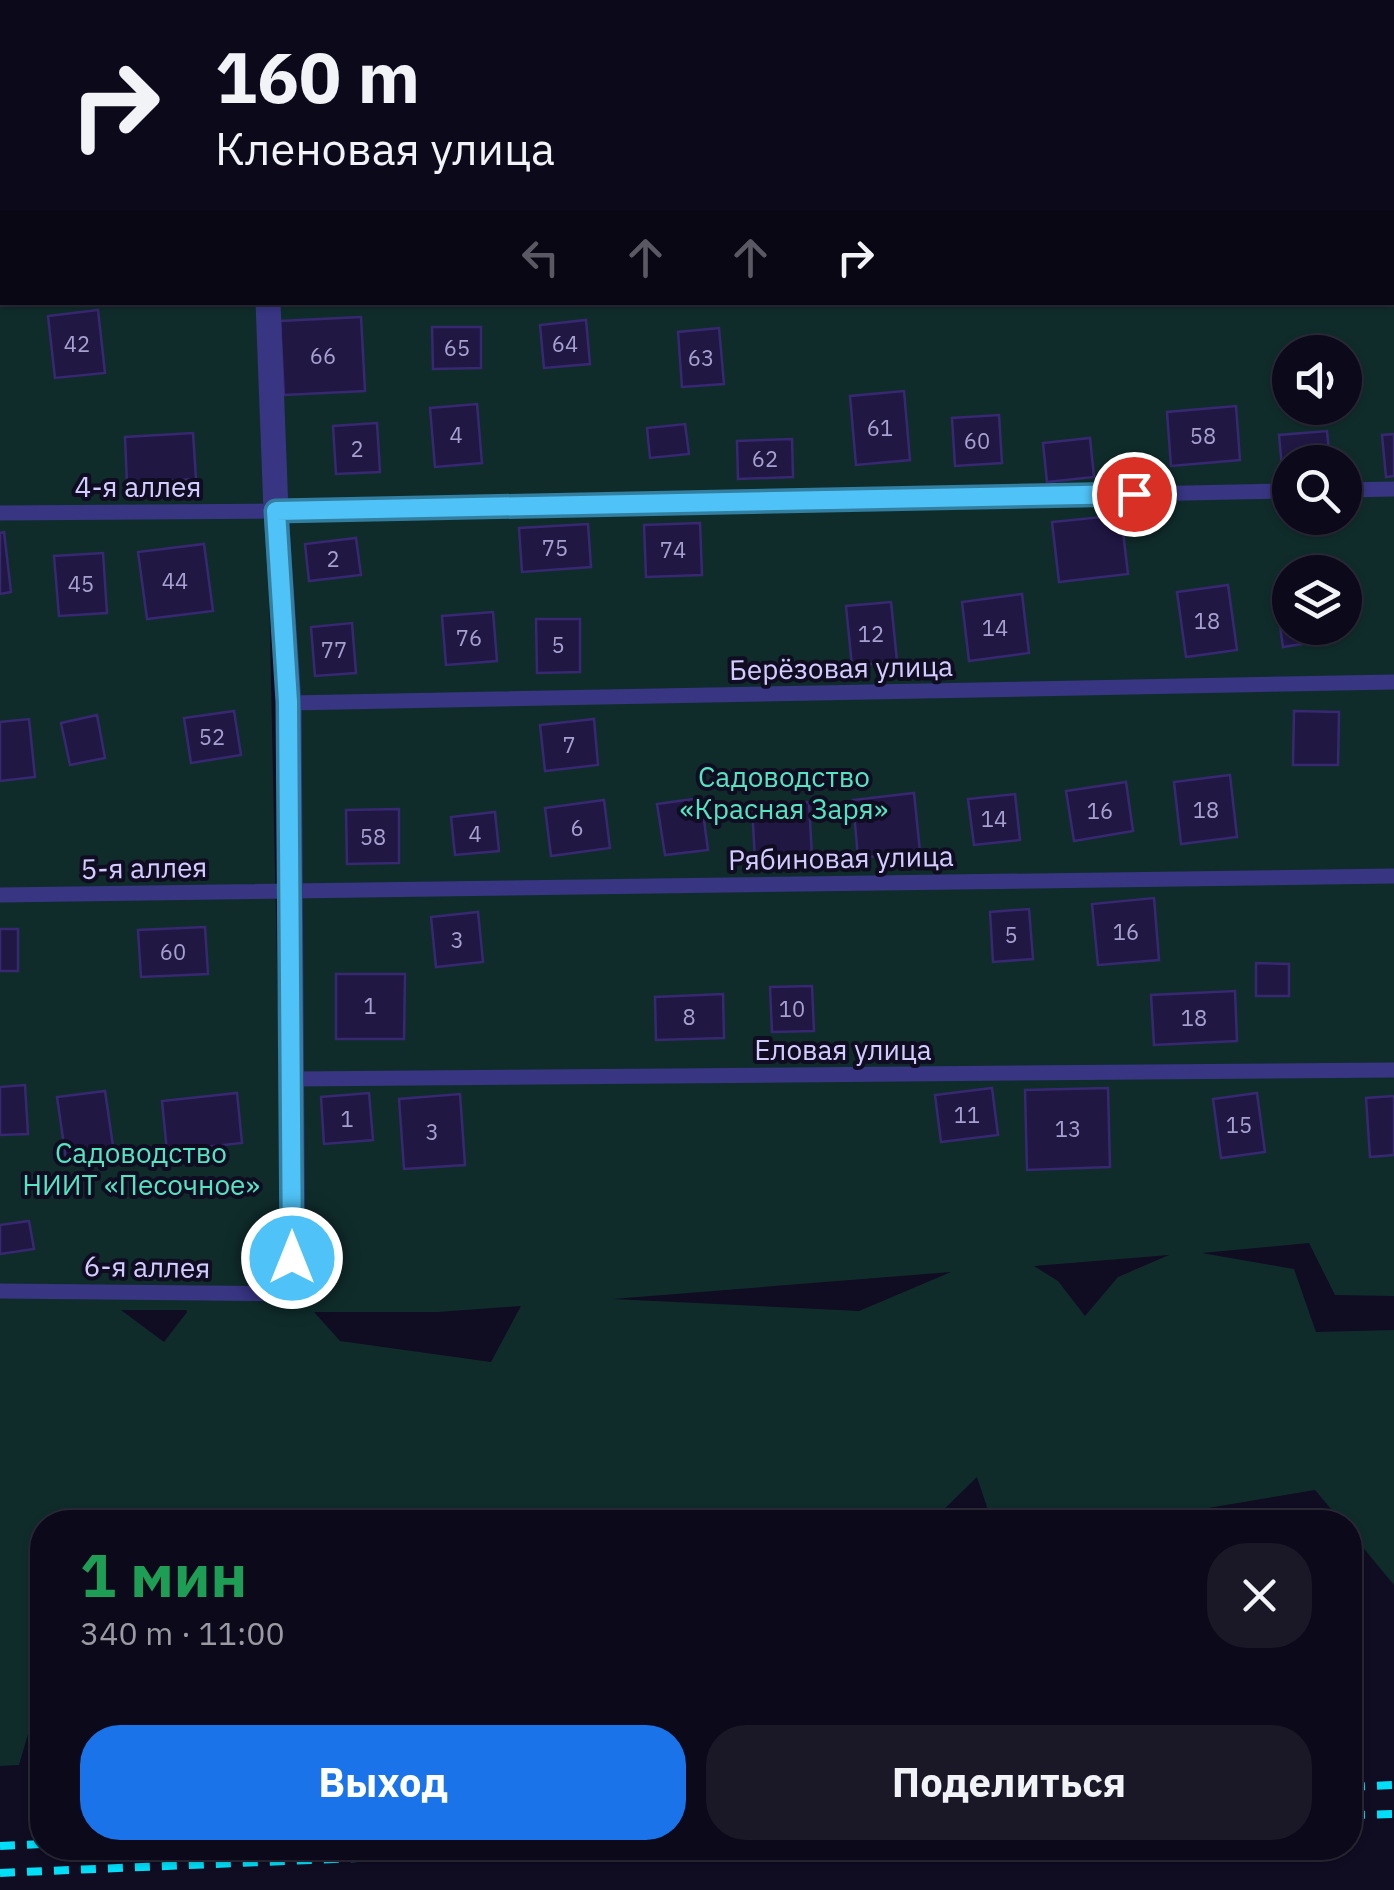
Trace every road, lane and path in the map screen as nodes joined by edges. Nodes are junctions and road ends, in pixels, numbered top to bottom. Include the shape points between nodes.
1 (268, 305) edge
2 (1394, 489) edge
3 (1362, 490) edge
4 (1272, 491) edge
5 (276, 511) junction
6 (0, 512) edge
7 (1394, 682) edge
8 (288, 702) junction
9 (1394, 876) edge
10 (289, 890) junction
11 (0, 895) edge
12 (1394, 1070) edge
13 (292, 1079) junction
14 (0, 1291) edge
15 (293, 1294) joint

1 - 5 street
2 - 3 lane
4 - 5 lane, 4-я аллея
5 - 6 lane, 4-я аллея
5 - 8 street
7 - 8 lane, Берёзовая улица
8 - 10 street
9 - 10 lane, Рябиновая улица
10 - 11 lane, 5-я аллея
10 - 13 street
12 - 13 lane, Еловая улица
13 - 15 street
14 - 15 lane, 6-я аллея

